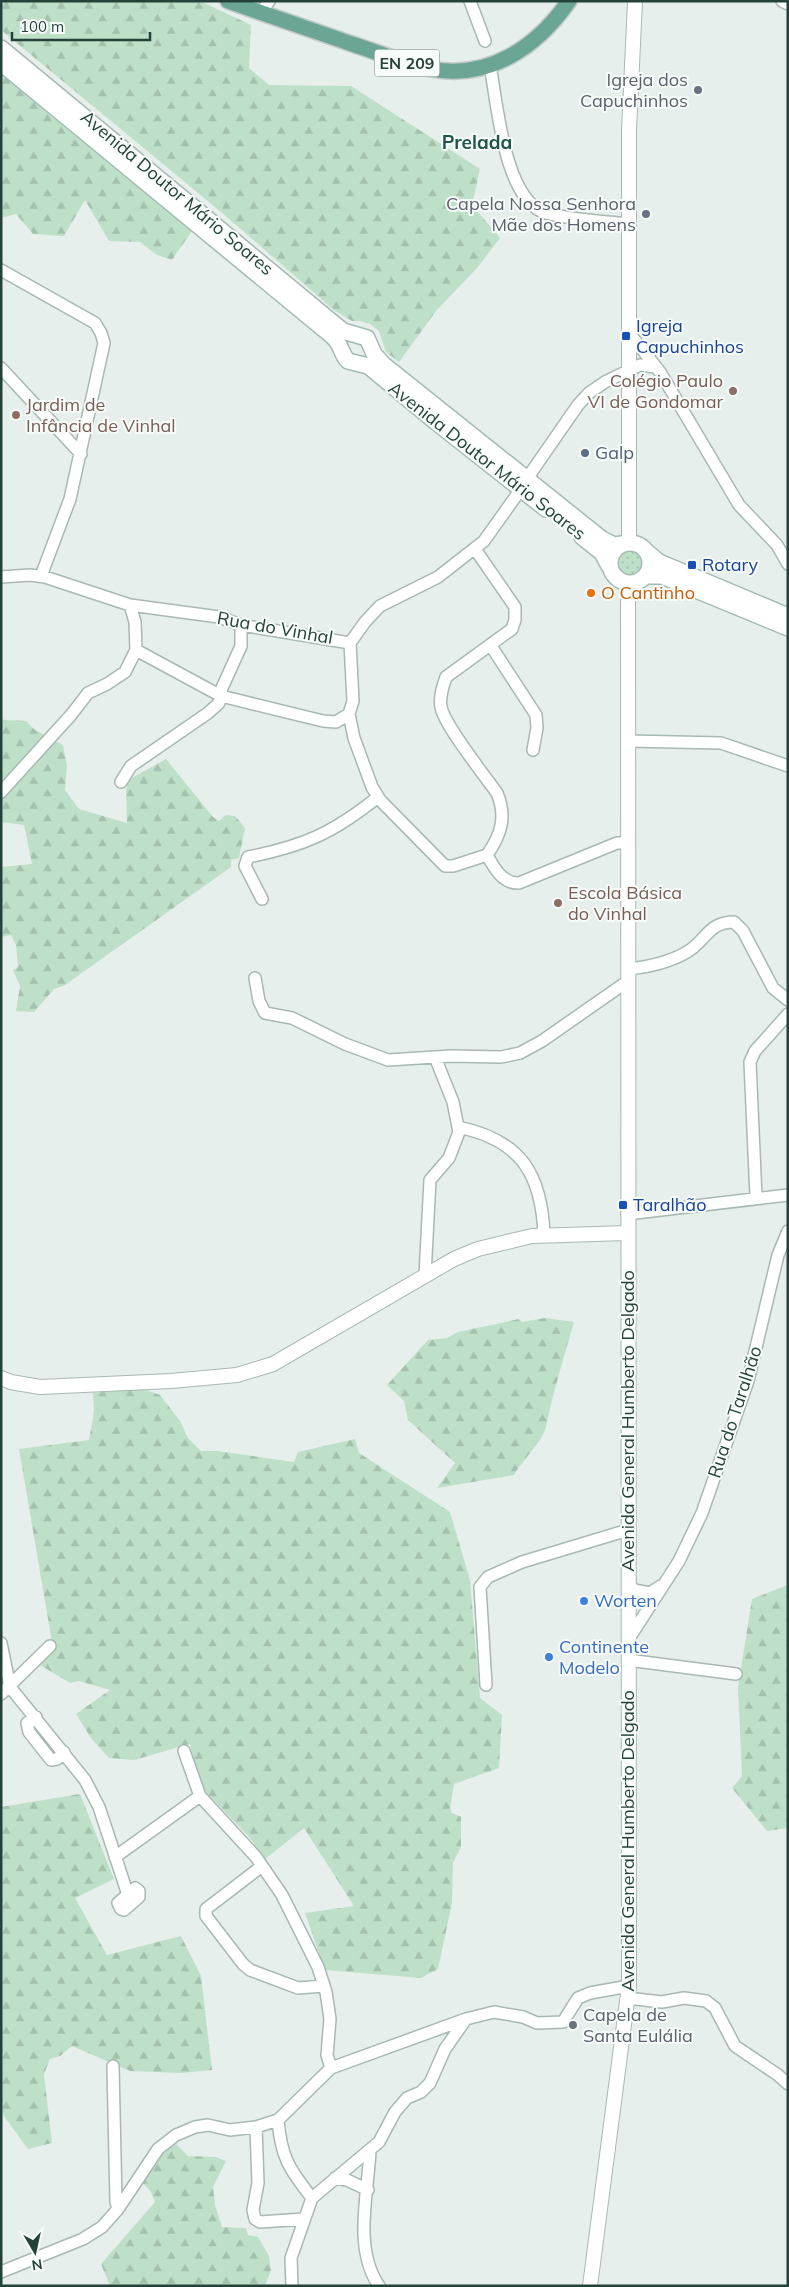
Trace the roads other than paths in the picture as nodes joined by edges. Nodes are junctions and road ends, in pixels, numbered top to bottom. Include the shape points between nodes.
1 (470, 1) edge
2 (569, 1) edge
3 (635, 1) edge
4 (782, 1) edge
5 (238, 3) edge
6 (788, 4) edge
7 (265, 7) edge
8 (485, 41) dead end
9 (1, 48) edge
10 (1, 63) edge
11 (490, 65) junction
12 (629, 224) junction
13 (1, 270) edge
14 (630, 334) junction
15 (354, 335) junction
16 (372, 347) junction
17 (342, 348) junction
18 (357, 364) junction
19 (655, 367) junction
20 (1, 368) edge
21 (629, 370) junction
22 (81, 454) junction
23 (524, 484) junction
24 (626, 543) junction
25 (475, 549) junction
26 (646, 551) junction
27 (788, 564) edge
28 (609, 566) junction
29 (41, 576) junction
30 (646, 576) junction
31 (1, 578) edge
32 (628, 584) junction
33 (130, 605) junction
34 (788, 616) edge
35 (242, 625) junction
36 (788, 628) edge
37 (350, 643) junction
38 (491, 646) junction
39 (136, 650) junction
40 (221, 696) junction
41 (349, 714) junction
42 (628, 741) junction
43 (533, 750) dead end
44 (788, 766) edge
45 (121, 782) dead end
46 (1, 792) edge
47 (378, 797) junction
48 (627, 843) junction
49 (487, 855) junction
50 (262, 899) dead end
51 (628, 975) junction
52 (255, 978) dead end
53 (788, 1000) edge
54 (788, 1014) edge
55 (435, 1057) junction
56 (458, 1127) junction
57 (788, 1195) edge
58 (756, 1197) junction
59 (627, 1214) junction
60 (788, 1231) edge
61 (627, 1233) junction
62 (544, 1236) junction
63 (425, 1275) junction
64 (1, 1378) edge
65 (628, 1530) junction
66 (628, 1582) junction
67 (663, 1585) junction
68 (628, 1640) junction
69 (1, 1643) edge
70 (50, 1646) dead end
71 (628, 1660) junction
72 (736, 1674) dead end
73 (486, 1685) dead end
74 (6, 1690) edge
75 (184, 1751) dead end
76 (200, 1796) junction
77 (115, 1857) junction
78 (262, 1866) junction
79 (128, 1895) dead end
80 (324, 1986) junction
81 (628, 1992) junction
82 (466, 2019) junction
83 (113, 2066) dead end
84 (331, 2068) junction
85 (788, 2084) edge
86 (278, 2120) junction
87 (256, 2127) junction
88 (370, 2151) junction
89 (335, 2178) junction
90 (368, 2190) junction
91 (312, 2198) junction
92 (118, 2209) junction
93 (304, 2219) junction
94 (1, 2272) edge
95 (292, 2286) edge
96 (379, 2286) edge
97 (590, 2286) edge

1 - 8 street
2 - 11 main road, EN 209 via 536,40 523,50
3 - 12 street via 629,130
4 - 6 street
5 - 7 main road, EN 209
7 - 11 main road, EN 209 via 415,65 470,70
9 - 15 main road, Avenida Doutor Mário Soares via 343,331
10 - 17 main road, Avenida Doutor Mário Soares via 332,336
11 - 12 street via 510,168 528,201 546,213
12 - 14 street
13 - 22 street via 95,323 101,333 104,343
14 - 19 street
14 - 21 street
15 - 16 main road, Avenida Doutor Mário Soares via 367,338
15 - 17 main road
16 - 18 main road via 367,361
16 - 23 main road, Avenida Doutor Mário Soares via 383,364
17 - 18 main road, Avenida Doutor Mário Soares via 348,361
18 - 23 main road, Avenida Doutor Mário Soares via 368,366
19 - 21 street via 640,365
19 - 27 street via 739,505 778,545
20 - 22 street
21 - 23 street, Rua do Vinhal via 589,393
21 - 24 street
22 - 29 street via 70,500
23 - 24 main road, Avenida Doutor Mário Soares via 602,539 614,545
23 - 25 street, Rua do Vinhal via 493,531
23 - 28 main road, Avenida Doutor Mário Soares via 599,550
24 - 26 main road via 642,546
24 - 28 main road via 612,552
25 - 37 street, Rua do Vinhal via 438,577 380,606
25 - 38 street via 515,607 512,629
26 - 30 main road via 650,564
26 - 34 main road via 659,562
28 - 32 main road via 615,578
29 - 31 street, Rua do Vinhal
29 - 33 street, Rua do Vinhal
30 - 32 main road
30 - 36 main road via 662,576
32 - 42 street, Avenida General Humberto Delgado
33 - 35 street, Rua do Vinhal via 219,617
33 - 39 street via 135,622
35 - 37 street, Rua do Vinhal
35 - 40 street via 241,646
37 - 41 street via 353,701
38 - 43 street via 536,715
38 - 49 street via 446,676 440,707 447,723 501,802 502,826 497,842
39 - 40 street
39 - 46 street via 125,672 88,693
40 - 41 street via 323,721 336,722
40 - 45 street via 219,703 208,713 131,766
41 - 47 street via 354,738
42 - 44 street via 721,743
42 - 48 street, Avenida General Humberto Delgado
47 - 49 street via 445,866
47 - 50 street via 321,836 285,850 248,857 245,866
48 - 49 street via 617,843 512,884 493,866
48 - 51 street, Avenida General Humberto Delgado
51 - 53 street via 689,951 711,929 723,922 734,922 743,931 773,988
51 - 55 street via 542,1041 520,1053 501,1057
51 - 59 street, Avenida General Humberto Delgado
52 - 55 street via 265,1013 292,1018 345,1044 388,1060
54 - 58 street via 755,1050 750,1062
55 - 56 street via 454,1102
56 - 62 street via 478,1131 503,1144 532,1172 540,1195
56 - 63 street via 449,1158 430,1180
57 - 58 street
58 - 59 street
59 - 61 street, Avenida General Humberto Delgado
60 - 67 street, Rua do Taralhão via 778,1255 748,1381 702,1513 679,1561
61 - 62 street
61 - 65 street, Avenida General Humberto Delgado
62 - 63 street via 478,1249
63 - 64 street via 273,1364 236,1375 40,1387
65 - 66 street, Avenida General Humberto Delgado
65 - 73 street via 522,1562 488,1577 480,1587
66 - 67 street via 634,1590 650,1593
66 - 68 street, Avenida General Humberto Delgado
67 - 68 street, Rua do Taralhão
68 - 71 street, Avenida General Humberto Delgado
69 - 74 street
70 - 74 street
71 - 72 street
71 - 81 street, Avenida General Humberto Delgado
74 - 77 street via 36,1717 27,1723 29,1732 51,1760 64,1752 84,1780 99,1807
75 - 76 street
76 - 77 street
76 - 78 street
77 - 79 street
78 - 80 street via 282,1895 318,1967
78 - 80 street via 206,1910 206,1916 250,1970 298,1988
80 - 84 street via 330,2019 327,2055
81 - 82 street via 590,1993 578,1998 564,2022 537,2023 494,2012
81 - 85 street via 662,2002 684,1998 706,2001 715,2008 735,2046
81 - 97 street, Avenida General Humberto Delgado
82 - 84 street
82 - 88 street via 445,2050 430,2083 421,2092 407,2098
83 - 92 street
84 - 86 street
86 - 87 street
86 - 91 street via 280,2144 286,2162
87 - 92 street via 230,2130 208,2125 176,2135 158,2149
87 - 93 street via 258,2183 252,2210 255,2219 260,2222
88 - 89 street
88 - 90 street
89 - 90 street
89 - 91 street
90 - 96 street via 365,2255
91 - 93 street
92 - 94 street via 102,2227 83,2240
93 - 95 street via 291,2258

